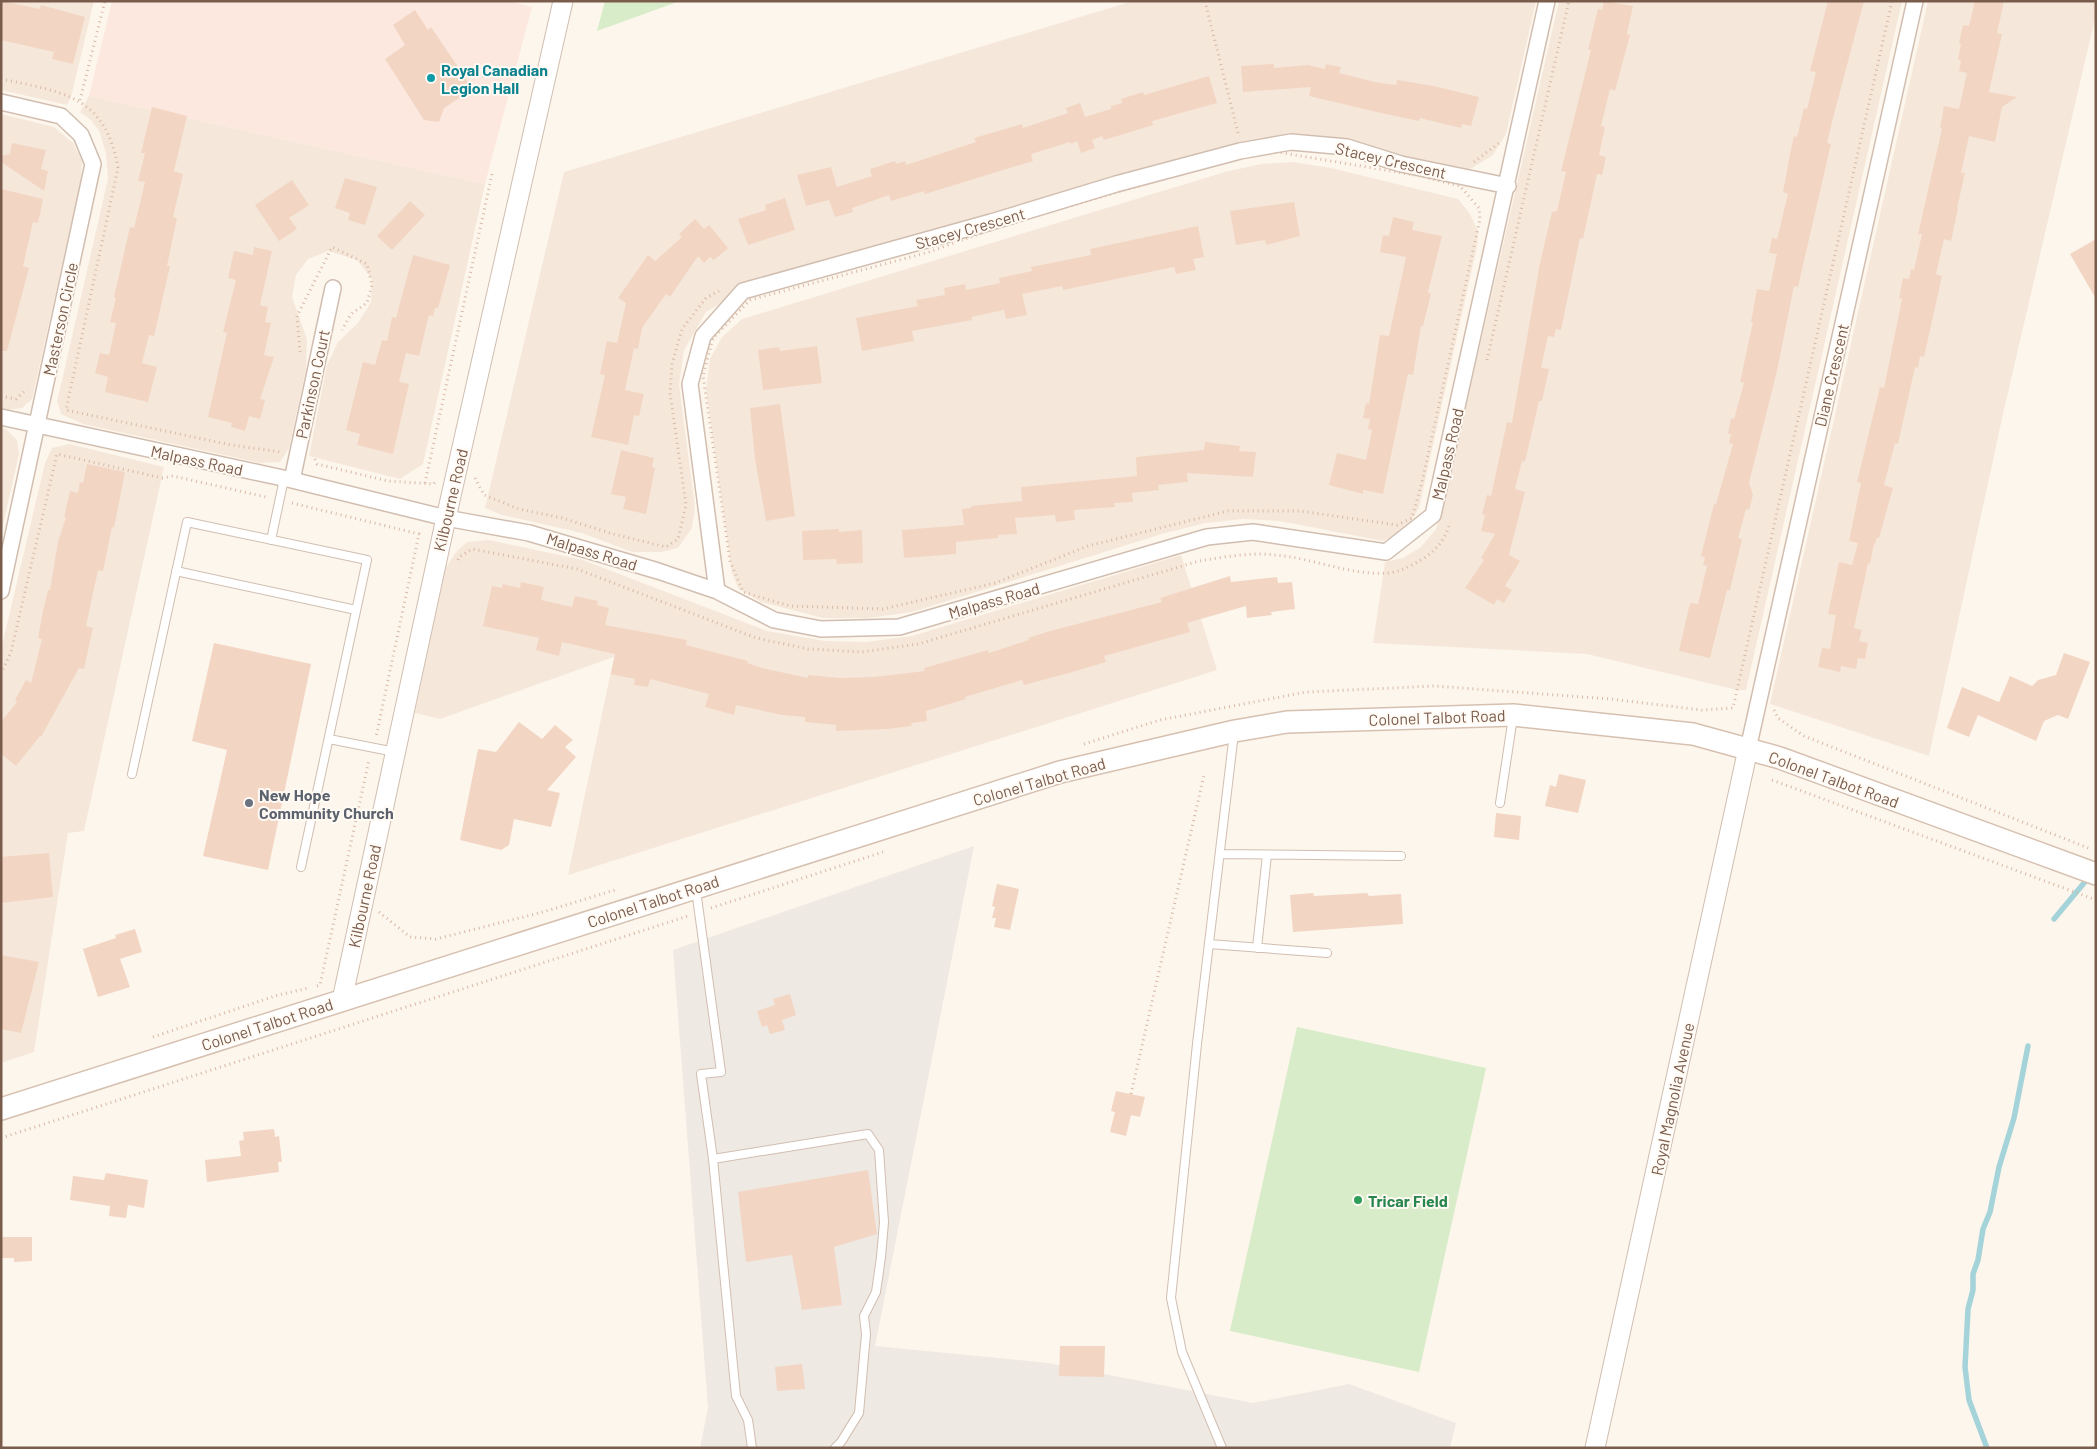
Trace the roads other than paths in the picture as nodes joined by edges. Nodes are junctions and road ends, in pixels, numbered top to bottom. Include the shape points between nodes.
1 (563, 1) edge
2 (1547, 1) edge
3 (1915, 1) edge
4 (1, 102) edge
5 (1508, 186) junction
6 (333, 288) dead end
7 (1, 417) edge
8 (37, 426) junction
9 (288, 479) junction
10 (446, 518) junction
11 (270, 540) junction
12 (176, 572) junction
13 (1, 591) edge
14 (717, 591) junction
15 (356, 610) junction
16 (1513, 715) junction
17 (1235, 731) junction
18 (329, 739) junction
19 (1748, 749) junction
20 (395, 752) junction
21 (132, 774) dead end
22 (1500, 804) dead end
23 (1220, 854) junction
24 (1267, 855) junction
25 (1401, 856) dead end
26 (301, 867) dead end
27 (2096, 874) edge
28 (696, 888) junction
29 (1209, 944) junction
30 (1257, 948) junction
31 (1327, 953) dead end
32 (342, 1000) junction
33 (1, 1109) edge
34 (713, 1159) junction
35 (752, 1448) edge
36 (835, 1448) edge
37 (1222, 1448) edge
38 (1595, 1448) edge

1 - 10 street, Kilbourne Road
2 - 5 street, Malpass Road
3 - 19 street, Diane Crescent
4 - 8 street, Masterson Circle via 61,116 81,135 92,164
5 - 14 street, Malpass Road via 1433,514 1386,552 1252,532 1207,536 899,627 821,629 774,620
5 - 14 street, Stacey Crescent via 1401,164 1347,147 1291,142 1240,151 1116,184 743,291 703,336 690,384
6 - 9 street, Parkinson Court
7 - 8 street, Malpass Road
8 - 9 street, Malpass Road
8 - 13 street, Masterson Circle
9 - 10 street, Malpass Road
9 - 11 lane via 279,499
10 - 14 street, Malpass Road via 529,533
10 - 20 street, Kilbourne Road
11 - 12 lane via 187,522
11 - 15 lane via 367,560
12 - 15 lane
12 - 21 lane
15 - 18 lane
16 - 17 main road, Colonel Talbot Road via 1287,722
16 - 19 main road, Colonel Talbot Road via 1693,734
16 - 22 lane
17 - 23 lane
17 - 28 main road, Colonel Talbot Road via 1060,772
18 - 20 lane
18 - 26 lane
19 - 27 main road, Colonel Talbot Road
19 - 38 street, Royal Magnolia Avenue
20 - 32 street, Kilbourne Road
23 - 24 lane
23 - 29 lane
24 - 25 lane
24 - 30 lane
28 - 32 main road, Colonel Talbot Road
28 - 34 lane via 721,1072 701,1074
29 - 30 lane
29 - 37 lane via 1171,1298 1182,1352
30 - 31 lane
32 - 33 main road, Colonel Talbot Road
34 - 35 lane via 736,1396 748,1420
34 - 36 lane via 868,1134 879,1150 883,1231 876,1292 864,1316 866,1334 859,1413

